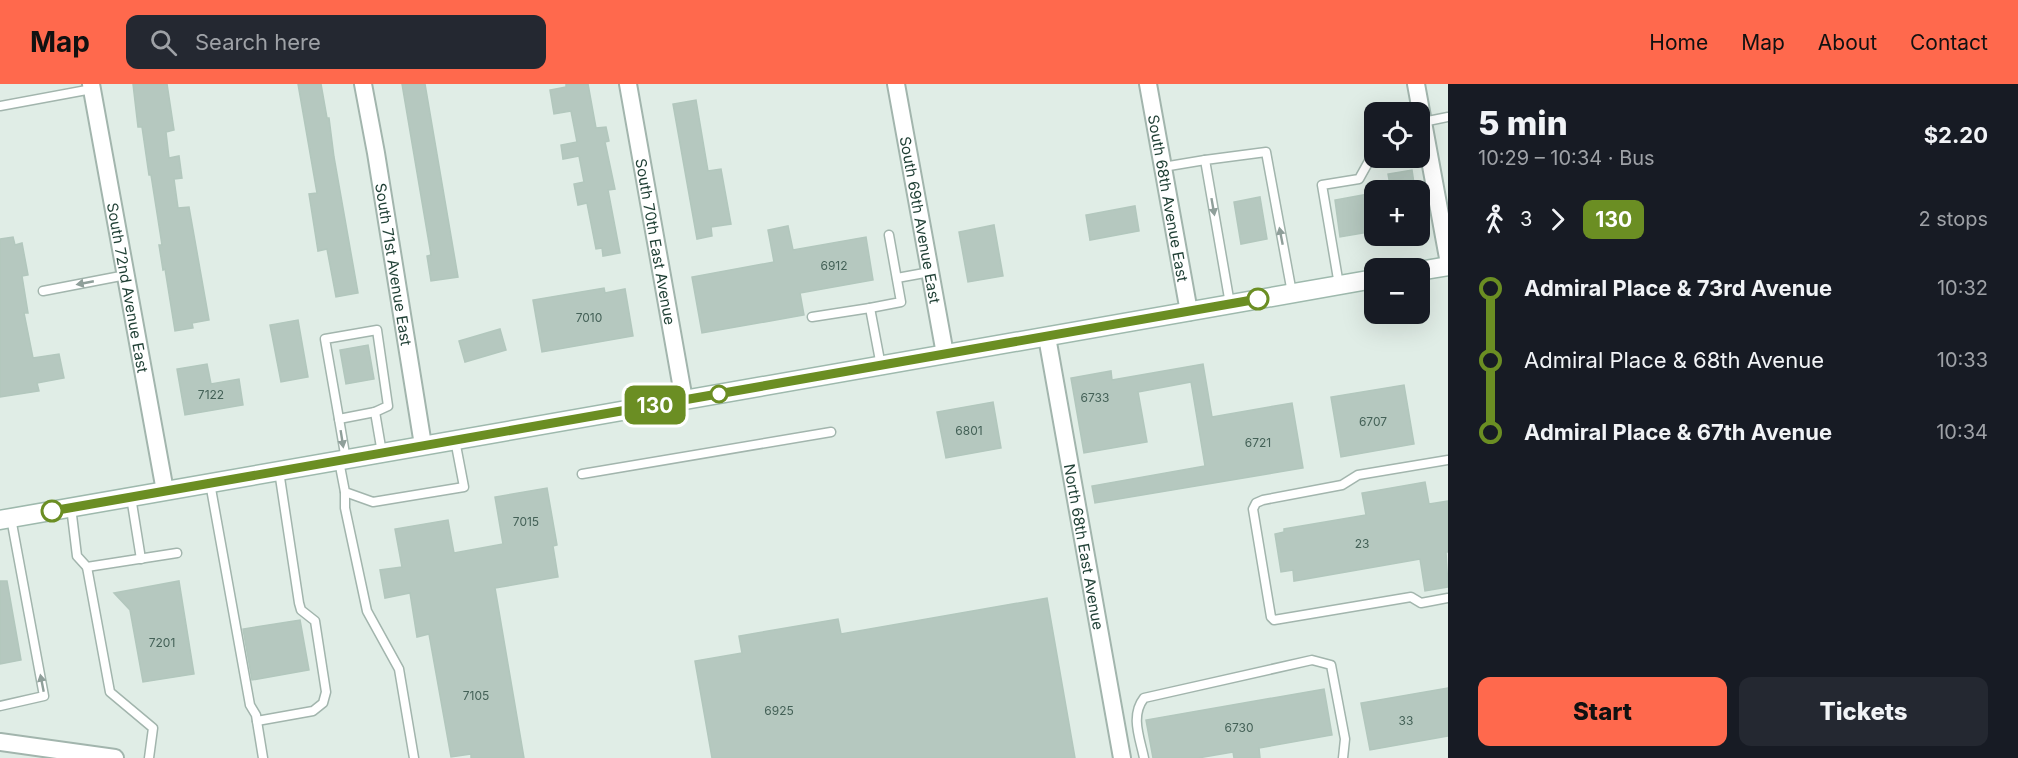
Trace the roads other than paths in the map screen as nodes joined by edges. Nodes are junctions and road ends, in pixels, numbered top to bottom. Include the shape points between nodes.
1 (363, 84) edge
2 (628, 84) edge
3 (896, 84) edge
4 (1148, 84) edge
5 (1416, 84) edge
6 (92, 87) edge
7 (1418, 102) edge
8 (0, 106) edge
9 (1448, 117) edge
10 (1430, 127) edge
11 (1204, 160) junction
12 (1163, 167) junction
13 (1365, 168) edge
14 (1429, 168) edge
15 (889, 235) dead end
16 (1448, 258) edge
17 (1448, 266) edge
18 (1430, 269) edge
19 (930, 272) junction
20 (126, 275) junction
21 (897, 278) junction
22 (1364, 281) edge
23 (1339, 285) junction
24 (43, 291) dead end
25 (1292, 293) junction
26 (1230, 304) junction
27 (870, 308) junction
28 (1189, 312) junction
29 (812, 317) dead end
30 (1047, 337) junction
31 (945, 354) junction
32 (881, 366) junction
33 (684, 400) junction
34 (375, 412) junction
35 (339, 419) junction
36 (831, 432) dead end
37 (455, 440) junction
38 (423, 445) junction
39 (382, 453) junction
40 (342, 460) junction
41 (1448, 460) edge
42 (279, 471) junction
43 (582, 474) dead end
44 (210, 483) junction
45 (165, 491) junction
46 (345, 492) junction
47 (130, 497) junction
48 (71, 507) junction
49 (5, 519) edge
50 (177, 553) dead end
51 (141, 559) junction
52 (87, 567) junction
53 (1448, 598) edge
54 (0, 706) edge
55 (257, 721) junction
56 (0, 742) edge
57 (115, 758) edge
58 (150, 758) edge
59 (263, 758) edge
60 (414, 758) edge
61 (1122, 758) edge
62 (1144, 758) edge
63 (1343, 758) edge

1 - 38 street, South 71st Avenue East
2 - 33 street, South 70th East Avenue
3 - 19 street, South 69th Avenue East
4 - 12 street, South 68th Avenue East
5 - 7 street
6 - 8 lane
6 - 20 street, South 72nd Avenue East
9 - 10 lane
11 - 12 lane
25 -> 11 lane via 1266,152
11 -> 26 lane
12 - 28 street, South 68th Avenue East
13 - 23 lane via 1359,179 1322,185
14 - 16 street
15 - 21 lane
17 - 18 main road
19 - 21 lane
19 - 31 street, South 69th Avenue East
20 -> 24 lane
20 - 45 street, South 72nd Avenue East
21 - 27 lane via 901,303
22 - 23 main road
23 - 25 main road
25 - 26 main road
26 - 28 main road
27 - 29 lane
27 - 32 lane
28 - 30 main road
30 - 31 main road
30 - 61 street, North 68th East Avenue
31 - 32 main road
32 - 33 main road
33 - 37 main road
34 - 35 lane
34 - 35 lane via 388,406 377,330 326,339
34 - 39 lane
35 -> 40 lane
36 - 43 lane
37 - 38 main road
37 - 46 lane via 464,487 373,502
38 - 39 main road
39 - 40 main road
40 - 42 main road
40 - 46 lane
41 - 53 lane via 1358,476 1342,485 1263,500 1253,509 1274,620 1411,597 1421,603
42 - 44 main road
42 - 55 lane via 298,603 315,621 326,692 323,703 313,711
44 - 45 main road
44 - 55 lane via 250,705
45 - 47 main road
46 - 60 lane via 367,611 399,669
47 - 48 main road
47 - 51 lane
48 - 49 main road
48 - 52 lane via 77,556
54 -> 49 lane via 44,696
50 - 51 lane
51 - 52 lane
52 - 58 lane via 110,692 153,728
55 - 59 lane
56 - 57 street
62 - 63 lane via 1136,721 1138,706 1144,698 1312,660 1331,665 1345,739

